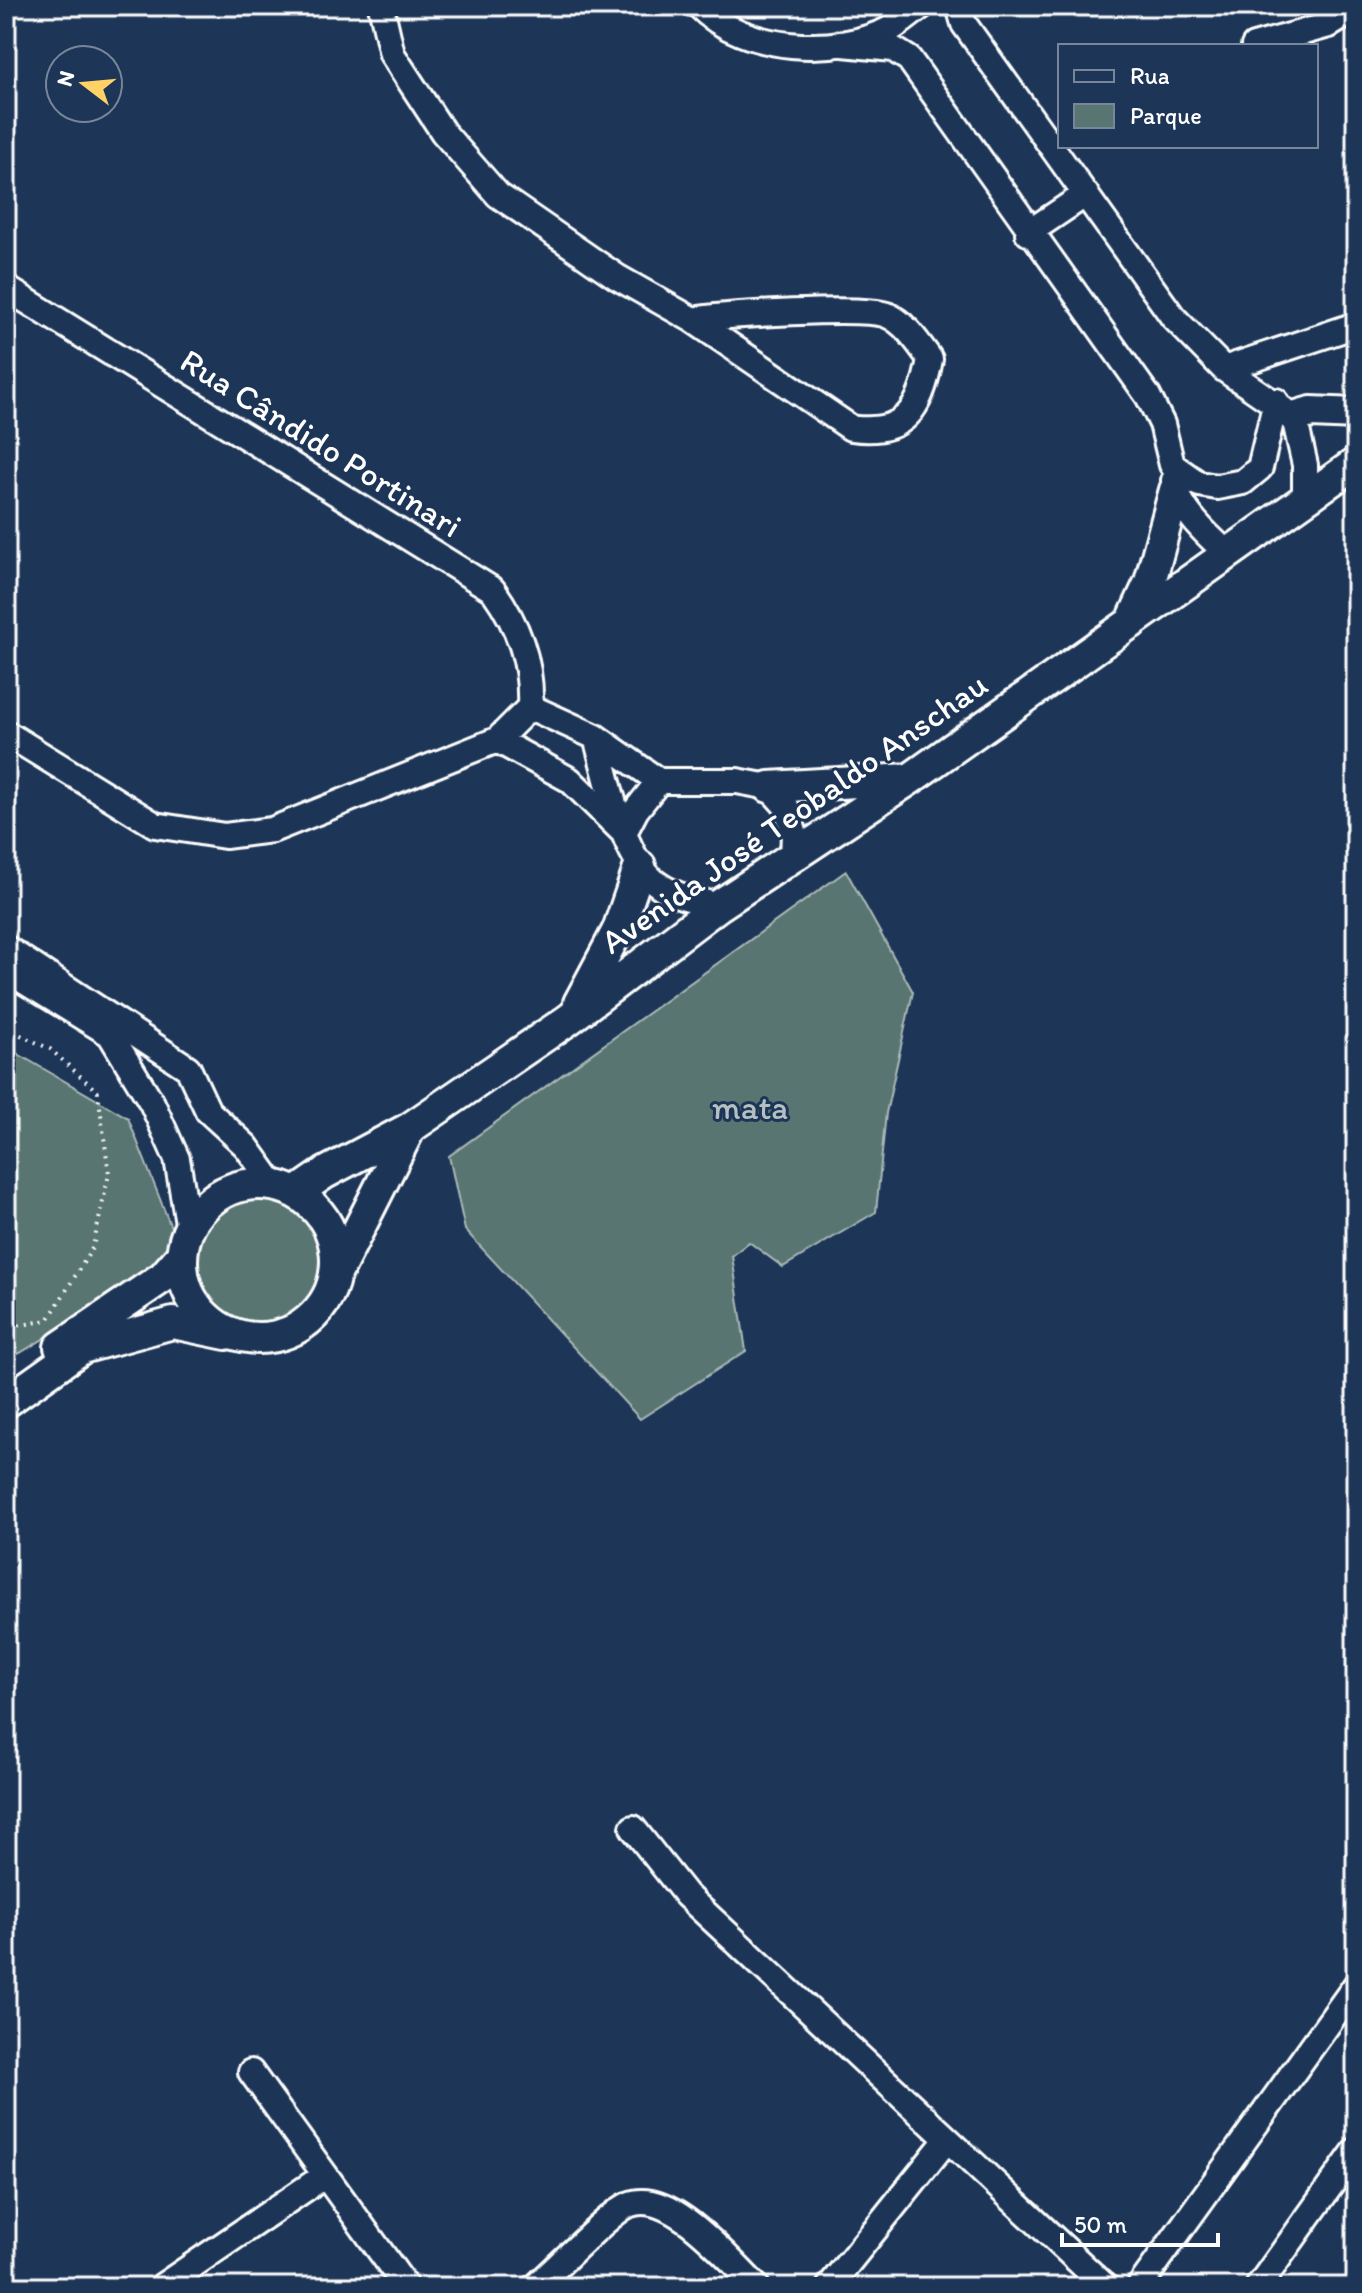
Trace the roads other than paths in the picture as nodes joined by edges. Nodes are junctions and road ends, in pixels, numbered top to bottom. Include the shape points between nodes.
1 (381, 6) edge
2 (699, 6) edge
3 (922, 6) edge
4 (959, 6) edge
5 (1356, 9) edge
6 (843, 44) junction
7 (1261, 44) edge
8 (1052, 129) edge
9 (1062, 148) edge
10 (1086, 194) junction
11 (1028, 233) junction
12 (6, 288) edge
13 (693, 320) junction
14 (1356, 325) edge
15 (1224, 369) junction
16 (1285, 409) junction
17 (1356, 414) edge
18 (1356, 463) edge
19 (1174, 478) junction
20 (1305, 499) junction
21 (1228, 554) junction
22 (1130, 625) junction
23 (530, 707) junction
24 (6, 733) edge
25 (596, 737) junction
26 (497, 740) junction
27 (910, 779) junction
28 (659, 781) junction
29 (769, 787) junction
30 (624, 833) junction
31 (793, 859) junction
32 (640, 866) junction
33 (718, 906) junction
34 (6, 948) edge
35 (6, 970) edge
36 (568, 1020) junction
37 (410, 1128) junction
38 (285, 1189) junction
39 (186, 1242) junction
40 (335, 1275) junction
41 (240, 1336) junction
42 (6, 1386) edge
43 (6, 1402) edge
44 (633, 1828) dead end
45 (1356, 1985) edge
46 (251, 2072) dead end
47 (946, 2141) junction
48 (1356, 2150) edge
49 (324, 2176) junction
50 (161, 2287) edge
51 (406, 2287) edge
52 (535, 2287) edge
53 (757, 2287) edge
54 (829, 2287) edge
55 (1106, 2287) edge
56 (1139, 2287) edge
57 (1258, 2287) edge

1 - 13 street via 392,54 443,132 498,195 617,277
2 - 6 street via 746,35 794,47
3 - 6 street via 891,28
4 - 8 street via 964,24
5 - 7 street via 1329,25
6 - 11 street via 893,49 909,59
9 - 10 street
10 - 11 street
10 - 15 street via 1173,317
11 - 19 street via 1148,396 1162,424
12 - 23 street, Rua Cândido Portinari via 493,590 521,642 531,676
13 - 13 street via 851,428 879,432 907,417 925,384 930,359 915,337 887,315 732,314
14 - 15 street
15 - 16 street
16 - 17 street
16 - 19 street via 1260,468 1243,482 1217,487
16 - 20 street via 1305,465
18 - 20 street, Avenida José Teobaldo Anschau
19 - 21 street via 1206,533
19 - 22 street via 1150,582
20 - 21 street, Avenida José Teobaldo Anschau
21 - 22 street, Avenida José Teobaldo Anschau
22 - 27 street, Avenida José Teobaldo Anschau
23 - 25 street
23 - 26 street
24 - 26 street via 155,825 225,836 272,830
25 - 28 street
25 - 30 street
26 - 30 street via 570,780
27 - 29 street
27 - 31 street, Avenida José Teobaldo Anschau
28 - 29 street via 737,781
28 - 30 street
29 - 31 street via 786,806 794,832
30 - 32 street
31 - 33 street, Avenida José Teobaldo Anschau
32 - 33 street via 659,885
32 - 36 street via 599,971
33 - 36 street, Avenida José Teobaldo Anschau
34 - 38 street via 188,1068 208,1111
35 - 39 street via 110,1034 152,1103 177,1159
36 - 37 street, Avenida José Teobaldo Anschau
37 - 38 street
37 - 40 street, Avenida José Teobaldo Anschau
38 - 39 street via 250,1184 226,1191 204,1207
38 - 40 street via 316,1208 329,1228 336,1251
39 - 41 street via 185,1282 196,1306 215,1325
39 - 42 street via 163,1277
40 - 41 street via 327,1298 292,1331 266,1338
41 - 43 street via 173,1323 82,1348
44 - 47 street via 686,1895
45 - 56 street
46 - 49 street
47 - 54 street
47 - 55 street
48 - 57 street
49 - 50 street
49 - 51 street
52 - 53 street via 627,2206 648,2202 676,2212

